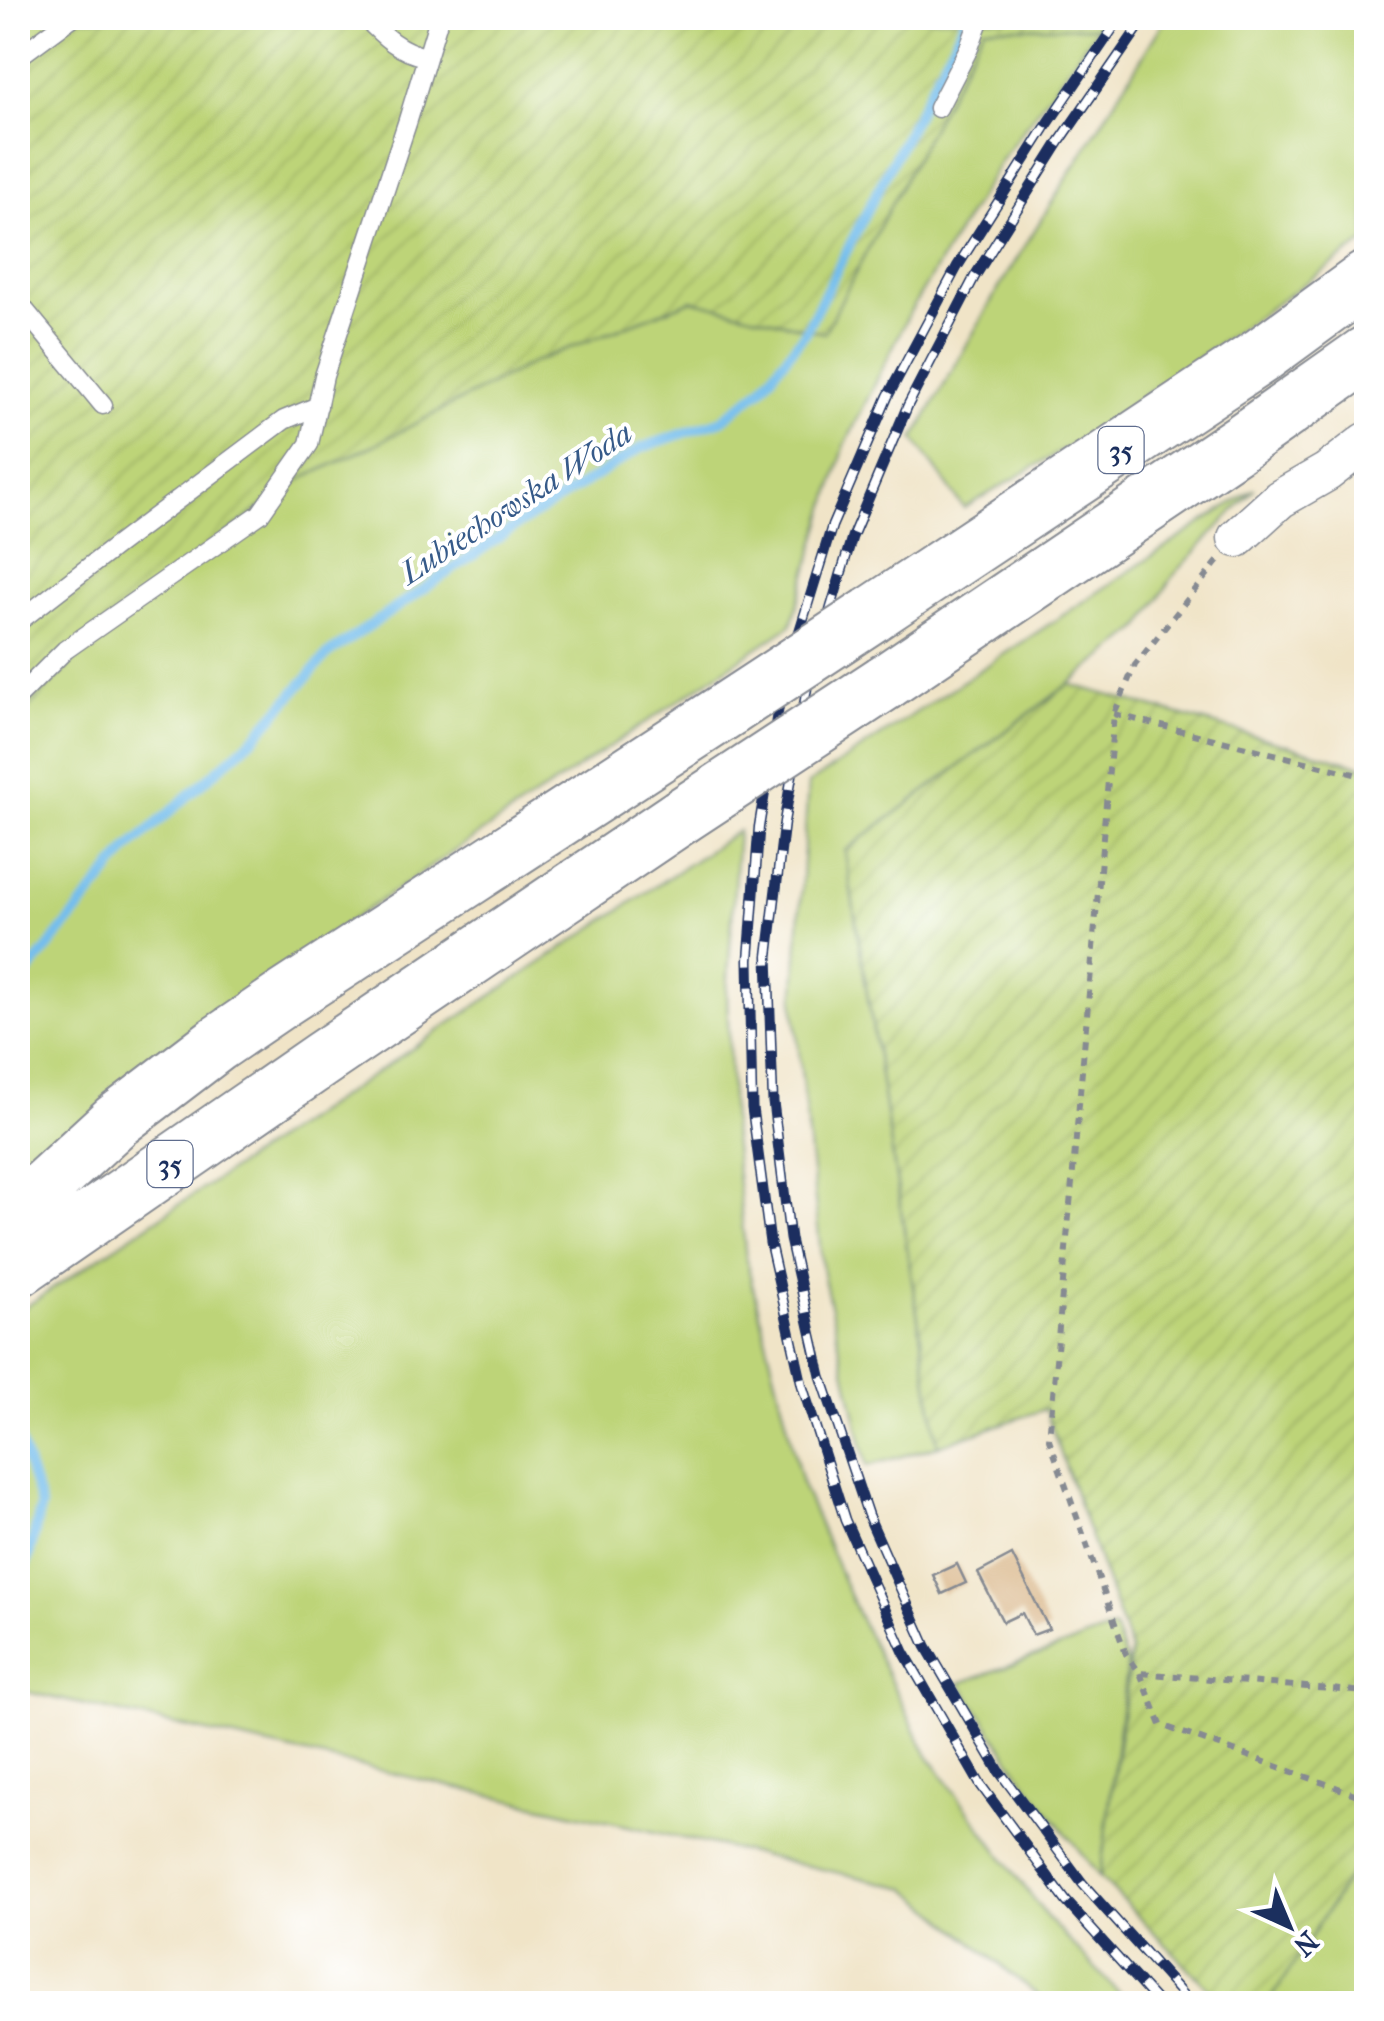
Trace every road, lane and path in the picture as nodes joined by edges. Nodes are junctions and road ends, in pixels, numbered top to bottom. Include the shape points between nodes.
1 (71, 18) edge
2 (366, 18) edge
3 (439, 18) edge
4 (980, 18) edge
5 (426, 57) junction
6 (18, 58) edge
7 (938, 108) dead end
8 (1366, 278) edge
9 (18, 302) edge
10 (25, 326) edge
11 (1366, 354) edge
12 (103, 405) dead end
13 (318, 406) junction
14 (1364, 447) edge
15 (1237, 538) joint
16 (18, 622) edge
17 (18, 697) edge
18 (1114, 714) junction
19 (1366, 777) edge
20 (347, 957) junction
21 (322, 1059) junction
22 (18, 1211) edge
23 (18, 1270) edge
24 (1140, 1673) junction
25 (1366, 1692) edge
26 (1366, 1798) edge

1 - 6 lane
2 - 5 lane via 386,39
3 - 5 lane
4 - 7 lane
5 - 13 lane
8 - 20 main road, 35, bridge via 1197,399
9 - 10 lane
10 - 12 lane
11 - 21 main road, 35, bridge
13 - 16 lane via 284,420
13 - 17 lane via 309,444 260,514 65,650
14 - 15 street via 1280,500
15 - 18 path via 1135,665
18 - 19 path
18 - 24 path via 1048,1439 1126,1654
20 - 21 main road via 287,1020 300,1051
20 - 22 main road, 35 via 156,1090
21 - 23 main road, 35
24 - 25 path
24 - 26 path via 1161,1726

